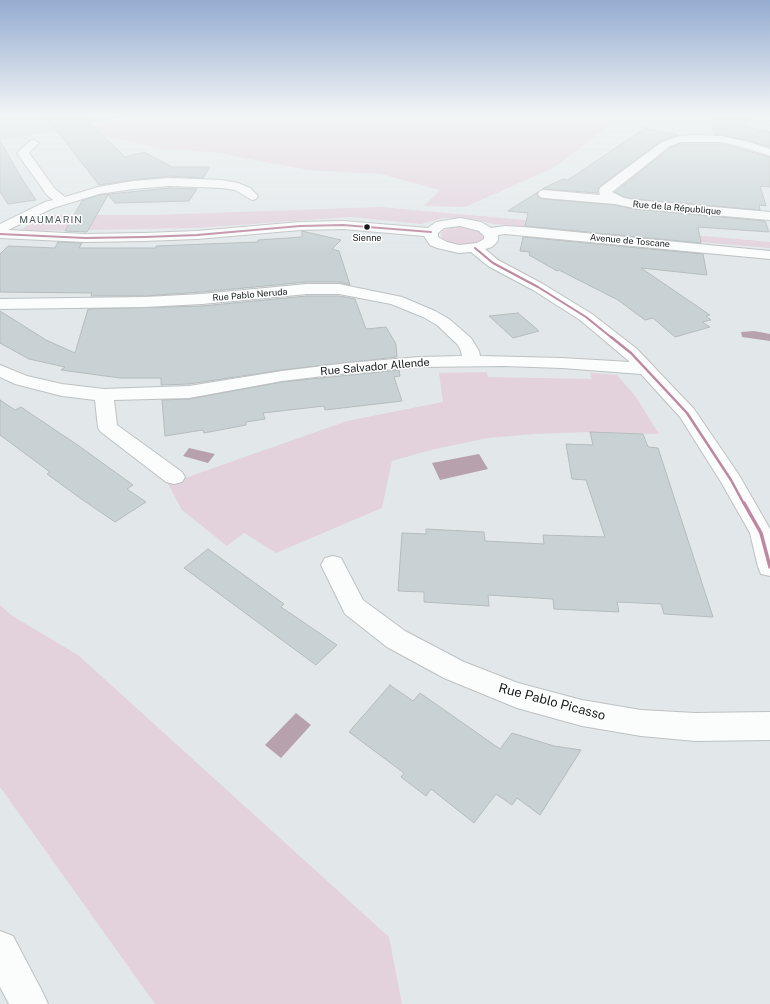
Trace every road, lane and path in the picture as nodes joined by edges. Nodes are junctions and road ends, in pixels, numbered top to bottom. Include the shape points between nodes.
1 (29, 161) edge
2 (645, 161) edge
3 (544, 194) dead end
4 (252, 196) dead end
5 (63, 200) junction
6 (618, 200) junction
7 (770, 216) edge
8 (0, 229) edge
9 (431, 232) junction
10 (490, 232) junction
11 (0, 234) edge
12 (475, 248) junction
13 (770, 255) edge
14 (0, 304) edge
15 (472, 361) junction
16 (647, 369) junction
17 (0, 370) edge
18 (104, 395) junction
19 (174, 477) dead end
20 (333, 565) dead end
21 (770, 567) edge
22 (770, 726) edge
23 (0, 949) edge
24 (29, 1004) edge

1 - 5 street via 51,192
2 - 6 street, Rue de la République via 608,187 606,194
3 - 6 street
4 - 5 street via 238,187 170,182 116,188
5 - 8 street
6 - 7 street, Rue de la République via 634,204
9 - 10 street via 441,225 460,222 476,225
9 - 11 street via 343,225 144,237 85,238
9 - 12 street via 435,242 442,245 459,249
10 - 12 street via 491,240
10 - 13 street, Avenue de Toscane via 523,231
12 - 16 street via 493,263 586,317
14 - 15 street, Rue Pablo Neruda via 152,302 313,289 360,292 396,300 443,322 465,342
15 - 16 street, Rue Salvador Allende via 562,363
15 - 18 street, Rue Salvador Allende via 348,368 189,392
16 - 21 street via 687,413 731,480 761,533
17 - 18 street, Rue Salvador Allende via 21,380 62,390
18 - 19 street via 108,428
20 - 22 street, Rue Pablo Picasso via 354,607 396,639 454,670 517,695 582,712 641,723
23 - 24 street

